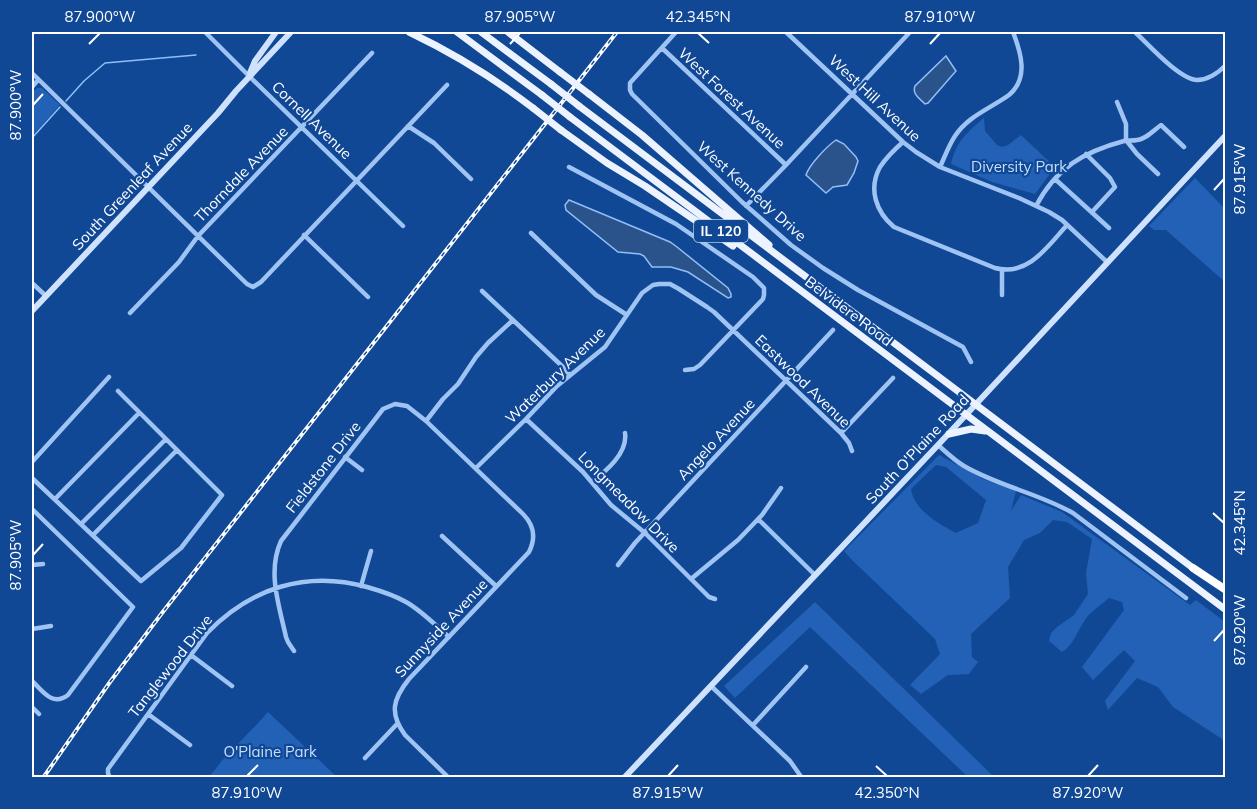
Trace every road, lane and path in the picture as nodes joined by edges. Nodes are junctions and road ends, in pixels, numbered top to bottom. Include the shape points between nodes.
1 (206, 32) edge
2 (276, 32) edge
3 (291, 32) edge
4 (409, 32) edge
5 (457, 32) edge
6 (481, 32) edge
7 (508, 32) edge
8 (676, 32) edge
9 (786, 32) edge
10 (910, 32) edge
11 (1012, 32) edge
12 (1135, 32) edge
13 (662, 48) junction
14 (372, 53) dead end
15 (1226, 65) edge
16 (32, 73) edge
17 (249, 76) junction
18 (38, 80) junction
19 (1197, 80) junction
20 (447, 85) dead end
21 (32, 87) edge
22 (1200, 88) dead end
23 (852, 93) junction
24 (1117, 102) dead end
25 (408, 126) junction
26 (303, 127) junction
27 (1226, 135) edge
28 (1126, 140) junction
29 (903, 142) junction
30 (1184, 147) dead end
31 (1086, 154) junction
32 (786, 165) junction
33 (569, 167) dead end
34 (940, 167) junction
35 (1158, 174) dead end
36 (471, 179) dead end
37 (1055, 179) junction
38 (357, 180) junction
39 (148, 187) junction
40 (746, 206) junction
41 (1036, 206) junction
42 (1092, 212) junction
43 (403, 225) dead end
44 (1067, 225) junction
45 (1109, 228) dead end
46 (531, 233) dead end
47 (304, 235) junction
48 (198, 236) junction
49 (1107, 262) junction
50 (1002, 270) junction
51 (32, 282) edge
52 (821, 289) junction
53 (799, 290) junction
54 (482, 291) dead end
55 (1002, 295) dead end
56 (46, 296) junction
57 (368, 297) dead end
58 (32, 311) edge
59 (130, 313) dead end
60 (627, 315) junction
61 (513, 320) junction
62 (733, 330) junction
63 (833, 330) dead end
64 (971, 362) dead end
65 (685, 370) dead end
66 (570, 375) junction
67 (109, 377) dead end
68 (893, 378) dead end
69 (787, 382) junction
70 (118, 391) dead end
71 (976, 405) junction
72 (139, 412) junction
73 (966, 415) junction
74 (526, 419) junction
75 (426, 421) junction
76 (987, 431) junction
77 (625, 433) dead end
78 (841, 433) junction
79 (949, 434) junction
80 (166, 439) junction
81 (939, 445) junction
82 (177, 450) junction
83 (852, 451) dead end
84 (345, 457) junction
85 (32, 462) edge
86 (476, 468) junction
87 (362, 470) dead end
88 (32, 478) edge
89 (592, 482) junction
90 (781, 488) dead end
91 (55, 499) junction
92 (32, 511) edge
93 (758, 519) junction
94 (81, 524) junction
95 (645, 533) junction
96 (93, 536) junction
97 (442, 536) dead end
98 (371, 551) dead end
99 (43, 564) dead end
100 (32, 565) edge
101 (618, 565) dead end
102 (1192, 568) joint
103 (815, 575) junction
104 (691, 579) junction
105 (361, 586) junction
106 (496, 586) junction
107 (276, 588) junction
108 (1226, 591) edge
109 (1186, 598) dead end
110 (715, 599) dead end
111 (1226, 610) edge
112 (51, 626) dead end
113 (32, 629) edge
114 (449, 637) junction
115 (294, 651) dead end
116 (191, 655) junction
117 (806, 667) dead end
118 (32, 681) edge
119 (232, 686) dead end
120 (711, 686) junction
121 (32, 707) edge
122 (39, 714) dead end
123 (148, 714) junction
124 (397, 724) junction
125 (753, 725) junction
126 (190, 745) dead end
127 (365, 758) dead end
128 (110, 777) edge
129 (449, 777) edge
130 (624, 777) edge
131 (802, 777) edge

1 - 17 street, Cornell Avenue
2 - 17 main road, South Greenleaf Avenue
3 - 17 main road, South Greenleaf Avenue
4 - 53 main road, bridge via 497,81 607,163
5 - 53 main road, Belvidere Road / IL 120, bridge
6 - 52 main road, Belvidere Road / IL 120, bridge
7 - 52 main road, bridge via 650,142
8 - 13 street
9 - 23 street, West Hill Avenue
10 - 23 street
11 - 34 street via 1023,66 1019,84 1015,91 959,130
12 - 19 street via 1180,73
13 - 32 street, West Forest Avenue
13 - 40 street, West Kennedy Drive via 630,83 632,94
14 - 26 street, Thorndale Avenue
15 - 19 street via 1216,74
16 - 18 street
17 - 26 street, Cornell Avenue
17 - 39 main road, South Greenleaf Avenue
18 - 21 street
18 - 39 street
19 - 22 street
20 - 25 street
23 - 29 street, West Hill Avenue
23 - 32 street
24 - 28 street via 1126,124
25 - 36 street via 434,143
25 - 38 street
26 - 38 street, Cornell Avenue
26 - 48 street, Thorndale Avenue
27 - 49 main road, South O'Plaine Road
28 - 30 street via 1140,141 1161,125
28 - 31 street
28 - 35 street
29 - 34 street, West Hill Avenue
29 - 50 street via 880,168 875,180 874,197 884,217 894,227
31 - 37 street
31 - 42 street via 1115,187
32 - 40 street
33 - 62 street via 676,224 761,284 764,296
34 - 41 street, West Hill Avenue
37 - 41 street
37 - 42 street
38 - 43 street, Cornell Avenue
38 - 47 street
39 - 48 street
39 - 56 main road, South Greenleaf Avenue
40 - 64 street, West Kennedy Drive via 823,268 963,347
41 - 44 street, West Hill Avenue
42 - 45 street
44 - 49 street, West Hill Avenue
44 - 50 street via 1029,264
46 - 60 street via 596,295
47 - 48 street via 255,287 250,287
47 - 57 street
48 - 59 street, Thorndale Avenue
49 - 71 main road, South O'Plaine Road
50 - 55 street
51 - 56 street
52 - 71 main road, Belvidere Road / IL 120
53 - 73 main road, Belvidere Road / IL 120
54 - 61 street
56 - 58 main road, South Greenleaf Avenue
60 - 62 street, Waterbury Avenue via 645,290 670,284 707,307
60 - 66 street, Waterbury Avenue via 605,347
61 - 66 street
61 - 75 street via 488,343
62 - 65 street via 700,365
62 - 69 street, Eastwood Avenue
63 - 69 street, Angelo Avenue
66 - 74 street, Waterbury Avenue
67 - 85 street
68 - 78 street
69 - 78 street, Eastwood Avenue
69 - 95 street, Angelo Avenue
70 - 72 street
71 - 73 main road, South O'Plaine Road
71 - 102 main road, Belvidere Road / IL 120
72 - 80 street
72 - 91 street
73 - 76 main road, Belvidere Road / IL 120
73 - 79 main road, South O'Plaine Road
74 - 86 street, Waterbury Avenue
74 - 89 street, Longmeadow Drive
75 - 84 street, Fieldstone Drive via 407,406 394,404 383,409
75 - 86 street
76 - 79 main road via 971,429
76 - 111 main road, Belvidere Road / IL 120
77 - 89 street via 624,447 616,459
78 - 83 street, Eastwood Avenue
79 - 81 main road, South O'Plaine Road
80 - 82 street
80 - 94 street
81 - 103 main road, South O'Plaine Road
81 - 109 street via 964,466 1072,513
82 - 96 street
82 - 96 street via 222,495 181,548 141,581
84 - 87 street
84 - 107 street, Fieldstone Drive via 281,541 273,566
86 - 106 street, Sunnyside Avenue via 524,514 534,538 524,557
88 - 91 street
89 - 95 street, Longmeadow Drive via 611,505
90 - 93 street
91 - 94 street
92 - 118 street via 133,607 64,699 52,699
93 - 103 street
93 - 104 street
94 - 96 street
95 - 101 street, Angelo Avenue
95 - 104 street, Longmeadow Drive
97 - 106 street
98 - 105 street
99 - 100 street
102 - 108 highway
103 - 120 main road, South O'Plaine Road
104 - 110 street, Longmeadow Drive
105 - 107 street, Tanglewood Drive via 319,581
105 - 114 street, Tanglewood Drive via 407,603
106 - 114 street, Sunnyside Avenue
107 - 115 street, Fieldstone Drive via 286,637
107 - 116 street, Tanglewood Drive via 226,615
112 - 113 street
114 - 124 street, Sunnyside Avenue via 400,690 394,711
116 - 119 street
116 - 123 street, Tanglewood Drive
117 - 125 street
120 - 125 street
120 - 130 main road, South O'Plaine Road
121 - 122 street
123 - 126 street
123 - 128 street, Tanglewood Drive via 108,769
124 - 127 street
124 - 129 street
125 - 131 street

